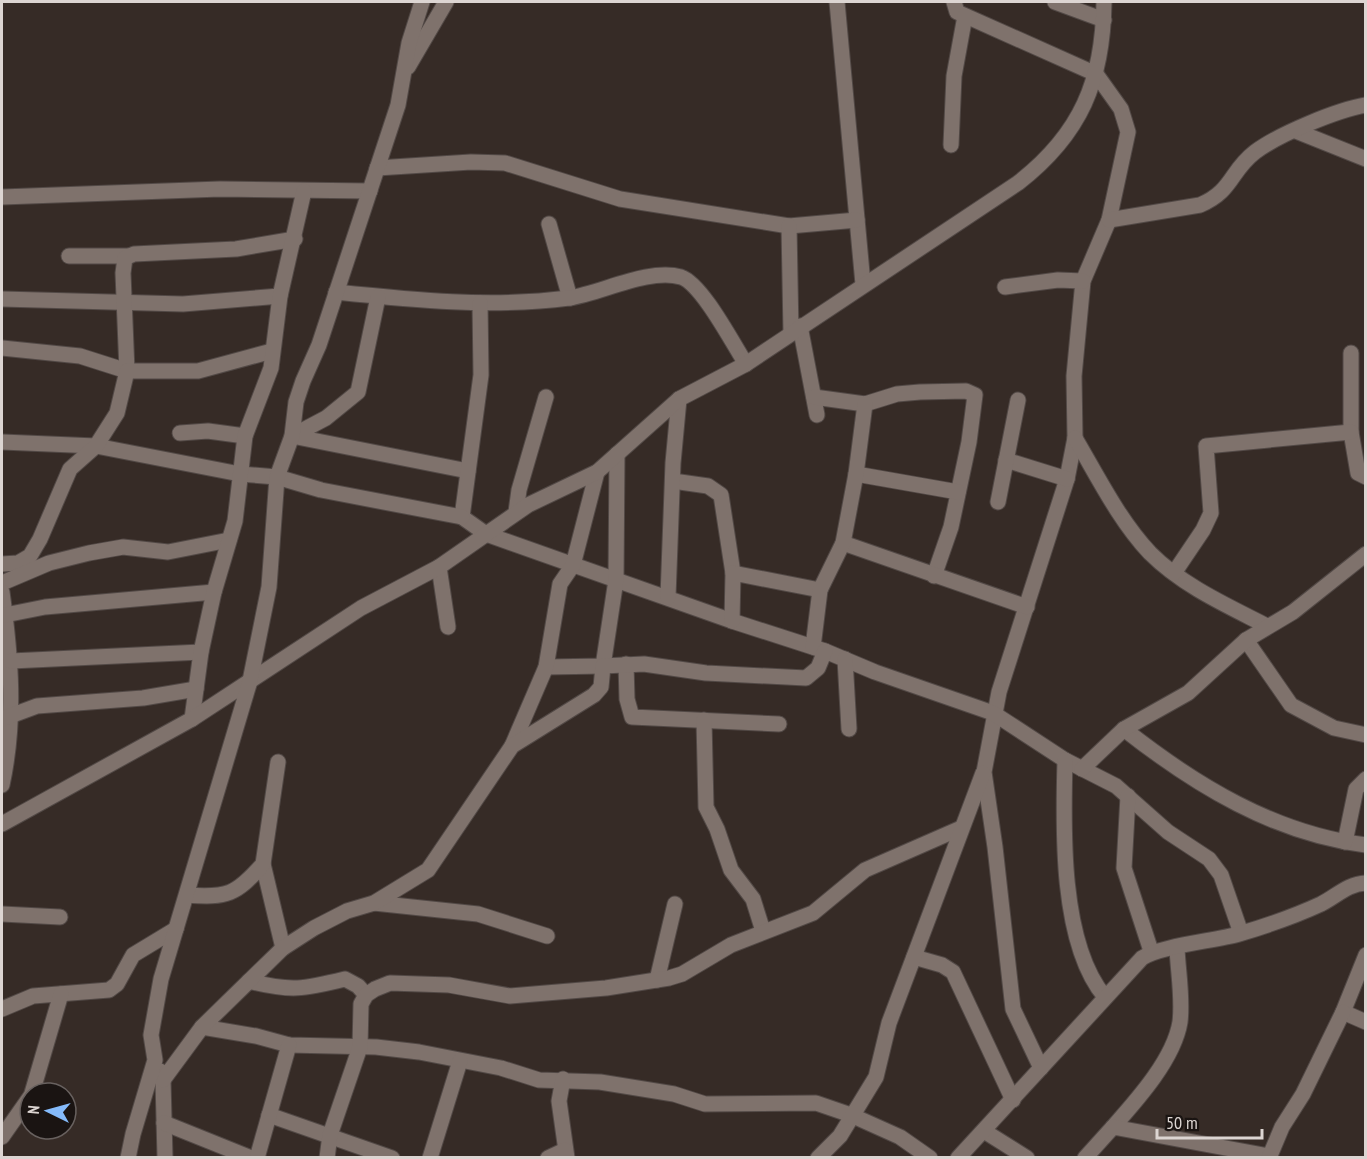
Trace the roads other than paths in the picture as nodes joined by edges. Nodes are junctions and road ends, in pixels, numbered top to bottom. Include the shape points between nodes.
1 (422, 2) edge
2 (446, 2) edge
3 (837, 2) edge
4 (954, 2) edge
5 (1055, 2) edge
6 (1104, 2) edge
7 (965, 16) junction
8 (1104, 20) junction
9 (1096, 74) junction
10 (404, 75) junction
11 (1365, 105) edge
12 (1296, 131) junction
13 (951, 145) dead end
14 (1365, 159) edge
15 (377, 168) junction
16 (304, 191) junction
17 (370, 191) junction
18 (2, 197) edge
19 (857, 220) junction
20 (1109, 220) junction
21 (549, 224) dead end
22 (789, 226) junction
23 (295, 239) junction
24 (69, 256) dead end
25 (128, 256) junction
26 (1083, 280) junction
27 (863, 284) junction
28 (1005, 287) dead end
29 (336, 292) junction
30 (280, 296) junction
31 (378, 297) junction
32 (570, 298) junction
33 (2, 299) edge
34 (125, 301) junction
35 (480, 303) junction
36 (795, 329) junction
37 (2, 348) edge
38 (272, 351) junction
39 (1351, 353) dead end
40 (746, 364) junction
41 (127, 371) junction
42 (546, 397) dead end
43 (814, 397) junction
44 (679, 399) junction
45 (1018, 400) dead end
46 (865, 404) junction
47 (817, 415) dead end
48 (1352, 432) junction
49 (180, 433) dead end
50 (245, 436) junction
51 (292, 436) junction
52 (1075, 438) junction
53 (2, 442) edge
54 (96, 446) junction
55 (617, 454) junction
56 (1006, 460) junction
57 (468, 471) junction
58 (597, 472) junction
59 (240, 474) junction
60 (856, 474) junction
61 (277, 477) junction
62 (1365, 477) edge
63 (1067, 479) junction
64 (673, 481) junction
65 (957, 492) junction
66 (999, 502) dead end
67 (516, 512) junction
68 (462, 517) junction
69 (486, 534) junction
70 (229, 540) junction
71 (843, 543) junction
72 (1365, 554) edge
73 (2, 564) edge
74 (573, 566) junction
75 (439, 567) junction
76 (733, 573) junction
77 (1174, 573) junction
78 (934, 576) junction
79 (616, 580) junction
80 (2, 583) edge
81 (820, 591) junction
82 (2, 592) edge
83 (214, 592) junction
84 (668, 597) junction
85 (1027, 607) junction
86 (5, 615) junction
87 (732, 621) junction
88 (1267, 626) junction
89 (448, 627) dead end
90 (1246, 640) junction
91 (819, 649) junction
92 (201, 651) junction
93 (845, 659) junction
94 (11, 661) junction
95 (626, 664) junction
96 (603, 666) junction
97 (546, 667) junction
98 (250, 681) junction
99 (196, 689) junction
100 (993, 712) junction
101 (6, 717) edge
102 (192, 719) junction
103 (704, 720) junction
104 (778, 724) dead end
105 (849, 729) dead end
106 (1124, 729) junction
107 (1365, 735) edge
108 (512, 746) junction
109 (1065, 760) junction
110 (278, 762) dead end
111 (1082, 769) junction
112 (984, 772) junction
113 (1365, 779) edge
114 (2, 785) edge
115 (1128, 796) junction
116 (2, 824) edge
117 (961, 828) junction
118 (1345, 842) junction
119 (1365, 845) edge
120 (263, 864) junction
121 (1365, 883) edge
122 (187, 895) junction
123 (374, 903) junction
124 (675, 904) dead end
125 (2, 914) edge
126 (60, 916) dead end
127 (176, 929) junction
128 (763, 931) junction
129 (1241, 933) junction
130 (547, 936) dead end
131 (283, 948) junction
132 (1177, 948) junction
133 (1151, 951) junction
134 (1365, 955) edge
135 (914, 957) junction
136 (657, 980) junction
137 (249, 981) junction
138 (61, 994) junction
139 (366, 995) junction
140 (1105, 997) junction
141 (2, 1009) edge
142 (1343, 1012) junction
143 (1365, 1022) edge
144 (202, 1028) junction
145 (289, 1045) junction
146 (360, 1047) junction
147 (155, 1060) junction
148 (460, 1061) junction
149 (1041, 1068) junction
150 (563, 1079) junction
151 (164, 1080) junction
152 (36, 1081) edge
153 (1013, 1100) junction
154 (18, 1114) edge
155 (269, 1115) junction
156 (851, 1115) junction
157 (164, 1124) junction
158 (1113, 1126) junction
159 (984, 1131) junction
160 (330, 1136) junction
161 (2, 1137) edge
162 (566, 1154) edge
163 (1269, 1157) edge
164 (128, 1158) edge
165 (165, 1158) edge
166 (251, 1158) edge
167 (257, 1158) edge
168 (327, 1158) edge
169 (392, 1158) edge
170 (430, 1158) edge
171 (548, 1158) edge
172 (818, 1158) edge
173 (930, 1158) edge
174 (958, 1158) edge
175 (1027, 1158) edge
176 (1085, 1158) edge

1 - 10 street
2 - 10 street
3 - 19 street
4 - 7 street via 957,12
5 - 8 street
6 - 8 street
7 - 9 street
7 - 13 street via 954,76
8 - 9 street
9 - 20 street via 1121,109 1128,132
9 - 27 street via 1073,127 1042,164
10 - 15 street
11 - 12 street
12 - 14 street
12 - 20 street via 1256,152 1214,199 1200,205
15 - 17 street
15 - 22 street via 505,163 620,199
16 - 17 street
16 - 18 street via 220,189
16 - 23 street
17 - 29 street
19 - 22 street
19 - 27 street
20 - 26 street
21 - 32 street
22 - 36 street
23 - 25 street via 236,249
23 - 30 street
24 - 25 street
25 - 34 street via 123,261
26 - 28 street
26 - 52 street via 1074,367
27 - 36 street
29 - 31 street
29 - 51 street via 296,402
30 - 34 street via 183,304
30 - 38 street
31 - 35 street
31 - 51 street via 358,392 326,418
32 - 35 street
32 - 40 street via 657,276 681,277 695,285
33 - 34 street
34 - 41 street
35 - 57 street via 481,375
36 - 40 street
36 - 43 street
37 - 41 street via 80,356
38 - 41 street via 198,371
38 - 50 street via 267,379
39 - 48 street
40 - 44 street
41 - 54 street via 117,413
42 - 67 street
43 - 46 street
43 - 47 street
44 - 55 street
44 - 64 street
45 - 56 street
46 - 60 street
46 - 65 street via 920,392 966,391 975,395
48 - 62 street via 1358,473
48 - 77 street via 1206,446 1211,513
49 - 50 street via 208,431
50 - 59 street
51 - 57 street
51 - 61 street
52 - 63 street
52 - 77 street via 1131,528
53 - 54 street
54 - 59 street
54 - 73 street via 70,469 30,556
55 - 58 street
55 - 79 street
56 - 63 street
56 - 66 street
57 - 68 street
58 - 67 street
58 - 74 street
59 - 61 street
59 - 70 street via 236,521
60 - 65 street
60 - 71 street
61 - 68 street via 321,490
61 - 98 street via 269,587
63 - 85 street
64 - 76 street via 708,486 721,495
64 - 84 street
65 - 78 street via 951,527
67 - 69 street
68 - 69 street
69 - 74 street
69 - 75 street
70 - 80 street via 168,552 123,547 89,553
70 - 83 street
71 - 78 street
71 - 81 street
72 - 88 street via 1293,612
74 - 79 street
74 - 97 street via 560,584
75 - 89 street
75 - 98 street via 361,608
76 - 81 street
76 - 87 street
77 - 88 street via 1204,595
78 - 85 street
79 - 84 street
79 - 96 street
81 - 91 street
82 - 86 street
83 - 86 street
83 - 92 street
84 - 87 street
85 - 100 street
86 - 94 street
87 - 91 street
88 - 90 street
90 - 106 street via 1188,693
90 - 107 street via 1291,705 1334,728
91 - 93 street
91 - 95 street via 818,668 806,678
92 - 94 street
92 - 99 street
93 - 100 street
93 - 105 street
94 - 101 street
95 - 96 street
95 - 103 street via 632,717
96 - 97 street
96 - 108 street via 601,687 594,695
97 - 108 street
98 - 102 street
98 - 122 street
99 - 101 street via 143,698 38,706
99 - 102 street
100 - 109 street
100 - 112 street
101 - 114 street
102 - 116 street
103 - 104 street
103 - 128 street via 706,807 731,870 753,899
106 - 111 street
106 - 118 street via 1182,773 1256,813 1311,835
108 - 123 street via 428,870
109 - 111 street
109 - 140 street via 1073,932 1091,980
110 - 120 street
111 - 115 street via 1101,776
112 - 117 street
112 - 149 street via 1013,1009
113 - 118 street via 1356,789
115 - 129 street via 1216,867
115 - 133 street via 1124,868
117 - 128 street via 865,870 813,913
117 - 135 street
118 - 119 street
120 - 122 street via 231,893 221,897
120 - 131 street
121 - 129 street via 1349,886 1321,904
122 - 127 street
123 - 130 street via 478,914
123 - 131 street via 346,911
124 - 136 street
125 - 126 street
127 - 138 street via 134,955 113,988
127 - 147 street via 155,1001 151,1035
128 - 136 street via 711,955 682,974
129 - 132 street
131 - 137 street
132 - 133 street
132 - 158 street via 1177,1031 1149,1085
133 - 140 street
134 - 142 street
135 - 153 street via 953,972
135 - 156 street via 889,1023 876,1077
136 - 139 street via 510,996 449,985 390,983
137 - 139 street via 298,990 345,979
137 - 144 street
138 - 141 street via 33,996
138 - 152 street
139 - 146 street via 359,1016
140 - 149 street
142 - 143 street
142 - 163 street
144 - 145 street
144 - 151 street
145 - 146 street
145 - 155 street
146 - 148 street via 401,1049
146 - 160 street
147 - 151 street
147 - 164 street
148 - 150 street via 539,1080
148 - 170 street
149 - 153 street
150 - 156 street via 657,1090 705,1104 816,1103
150 - 162 street via 559,1101
151 - 157 street
153 - 159 street
154 - 161 street
155 - 160 street
155 - 167 street
156 - 172 street via 840,1136
156 - 173 street via 915,1145
157 - 165 street
157 - 166 street
158 - 163 street
158 - 176 street
159 - 174 street
159 - 175 street
160 - 168 street
160 - 169 street
162 - 171 street

